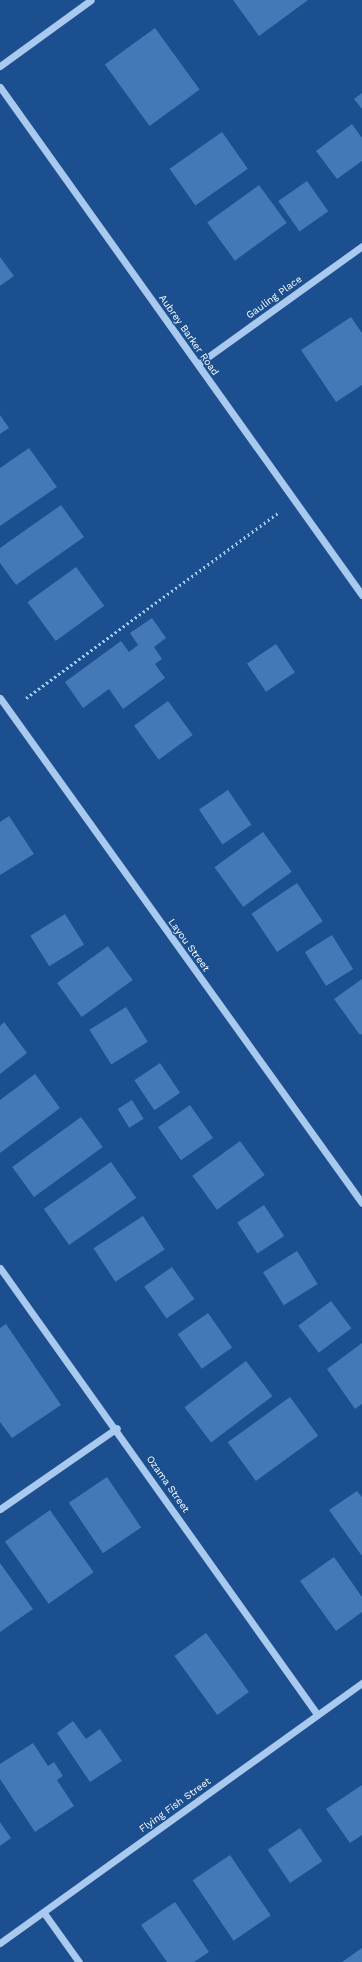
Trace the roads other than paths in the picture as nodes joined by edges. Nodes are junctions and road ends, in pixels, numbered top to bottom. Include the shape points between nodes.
1 (91, 0) edge
2 (0, 66) edge
3 (0, 86) edge
4 (362, 246) edge
5 (198, 364) junction
6 (362, 595) edge
7 (0, 698) edge
8 (362, 1203) edge
9 (0, 1268) edge
10 (117, 1428) junction
11 (0, 1510) edge
12 (362, 1682) edge
13 (317, 1714) junction
14 (44, 1913) junction
15 (0, 1943) edge
16 (79, 1962) edge

1 - 2 street
3 - 5 street, Aubrey Barker Road
4 - 5 street, Gauling Place
5 - 6 street, Aubrey Barker Road
7 - 8 street, Layou Street
9 - 10 street, Ozama Street
10 - 11 street
10 - 13 street, Ozama Street
12 - 13 street, Flying Fish Street
13 - 14 street, Flying Fish Street
14 - 15 street, Flying Fish Street
14 - 16 street

